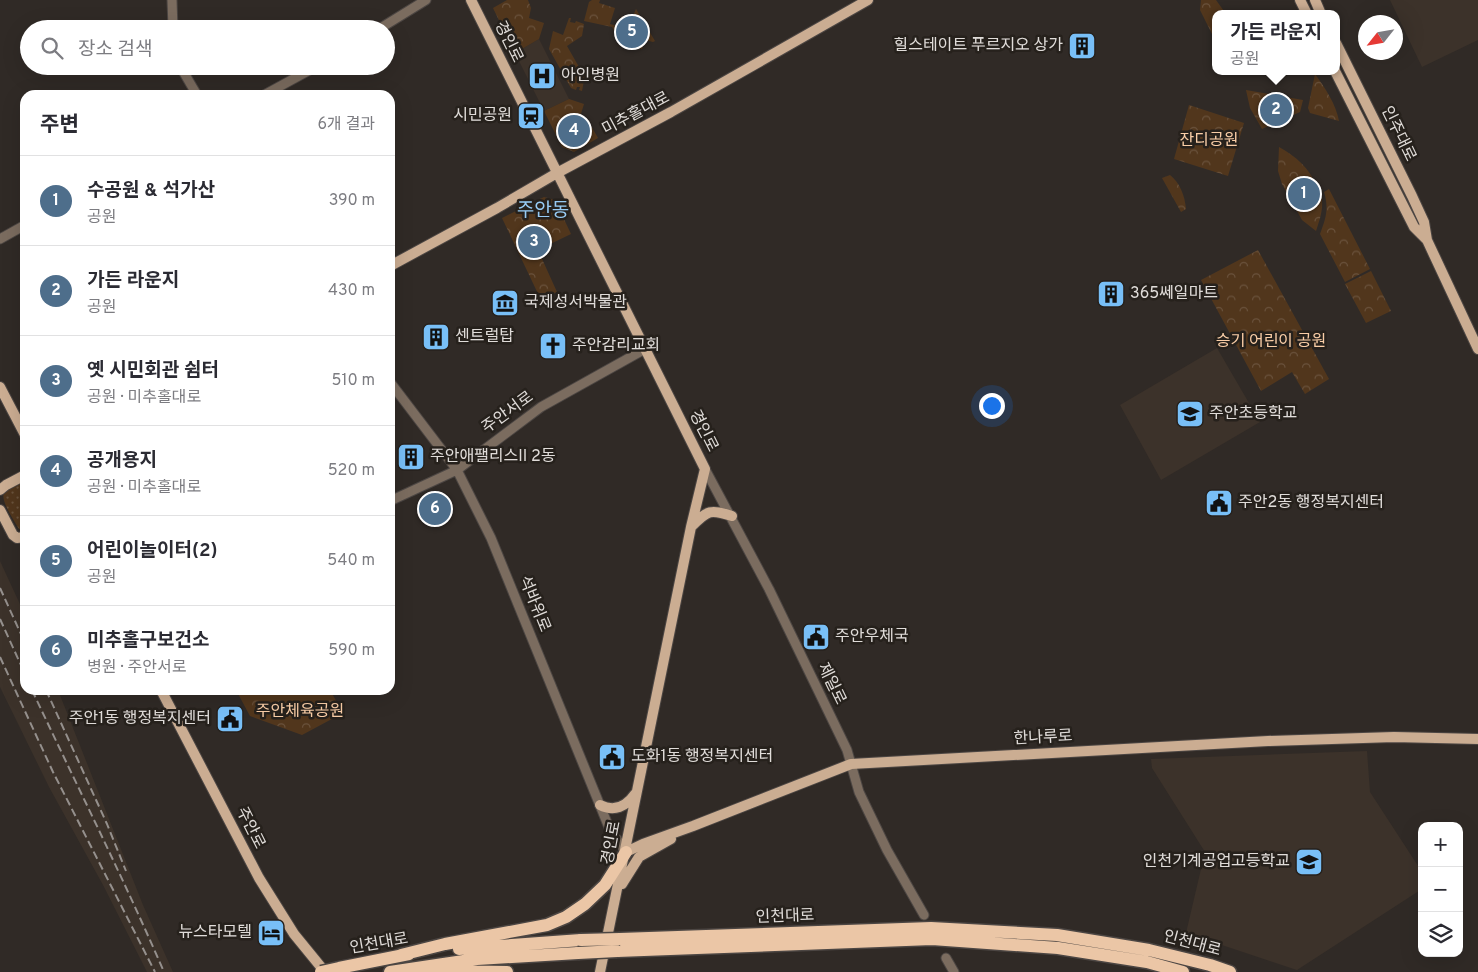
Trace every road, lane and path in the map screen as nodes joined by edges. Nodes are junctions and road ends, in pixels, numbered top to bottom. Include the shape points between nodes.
1 (172, 0) edge
2 (426, 0) edge
3 (471, 0) edge
4 (868, 0) edge
5 (173, 20) edge
6 (394, 20) edge
7 (1340, 51) edge
8 (185, 75) edge
9 (301, 75) edge
10 (1337, 75) edge
11 (193, 90) edge
12 (273, 90) edge
13 (557, 173) junction
14 (20, 228) edge
15 (0, 238) edge
16 (1427, 240) junction
17 (395, 263) edge
18 (1478, 348) edge
19 (645, 349) junction
20 (0, 387) edge
21 (395, 389) edge
22 (20, 425) edge
23 (705, 469) junction
24 (457, 470) junction
25 (20, 478) edge
26 (0, 490) edge
27 (395, 499) edge
28 (0, 510) edge
29 (732, 516) junction
30 (691, 527) junction
31 (20, 538) edge
32 (164, 695) edge
33 (1478, 739) edge
34 (851, 764) junction
35 (637, 791) junction
36 (600, 805) junction
37 (693, 826) junction
38 (626, 852) junction
39 (617, 891) junction
40 (924, 915) dead end
41 (618, 945) junction
42 (580, 947) junction
43 (401, 955) junction
44 (946, 958) dead end
45 (403, 969) junction
46 (323, 972) edge
47 (390, 972) edge
48 (507, 972) edge
49 (600, 972) edge
50 (954, 972) edge
51 (1183, 972) edge
52 (1230, 972) edge

1 - 5 street
2 - 6 street
3 - 13 main road, 경인로
4 - 13 main road, 미추홀대로
7 - 16 main road, 인주대로 via 1424,222
8 - 11 street
9 - 12 street
10 - 16 main road, 인주대로 via 1414,227
13 - 17 main road, 미추홀대로
13 - 19 main road, 경인로
14 - 15 street
16 - 18 main road, 인주대로
19 - 23 main road, 경인로
19 - 24 street, 주안서로 via 541,407
20 - 22 main road
21 - 24 street, 석바위로
23 - 29 street, 제일로
23 - 30 main road, 경인로
24 - 27 street, 주안서로
24 - 36 street, 석바위로 via 491,538
25 - 26 main road
28 - 31 main road via 13,535
29 - 30 main road via 716,511 706,512
29 - 34 street, 제일로
30 - 35 main road, 경인로
32 - 46 main road, 주안로 via 259,878 294,934
33 - 34 main road, 한나루로 via 1394,737 1268,741
34 - 37 main road, 한나루로
34 - 40 street, 제일로 via 859,792 886,850
35 - 36 main road via 628,803 617,808 608,809
35 - 38 main road, 경인로
36 - 38 street, 석바위로 via 610,830
37 - 38 main road, 한나루로
37 - 39 main road via 639,857
38 - 39 main road, 경인로
38 - 43 highway via 605,885 566,917 547,925
39 - 49 main road, 경인로
41 - 42 highway, 인천대로, bridge
41 - 51 highway, 인천대로 via 932,939 1058,948 1147,962
41 - 52 highway, 인천대로 via 940,928 1066,937 1149,950
42 - 43 highway, 인천대로 via 479,947
42 - 45 highway, 인천대로
43 - 46 highway, 인천대로, bridge
44 - 50 street
45 - 47 highway, 인천대로
45 - 48 highway

